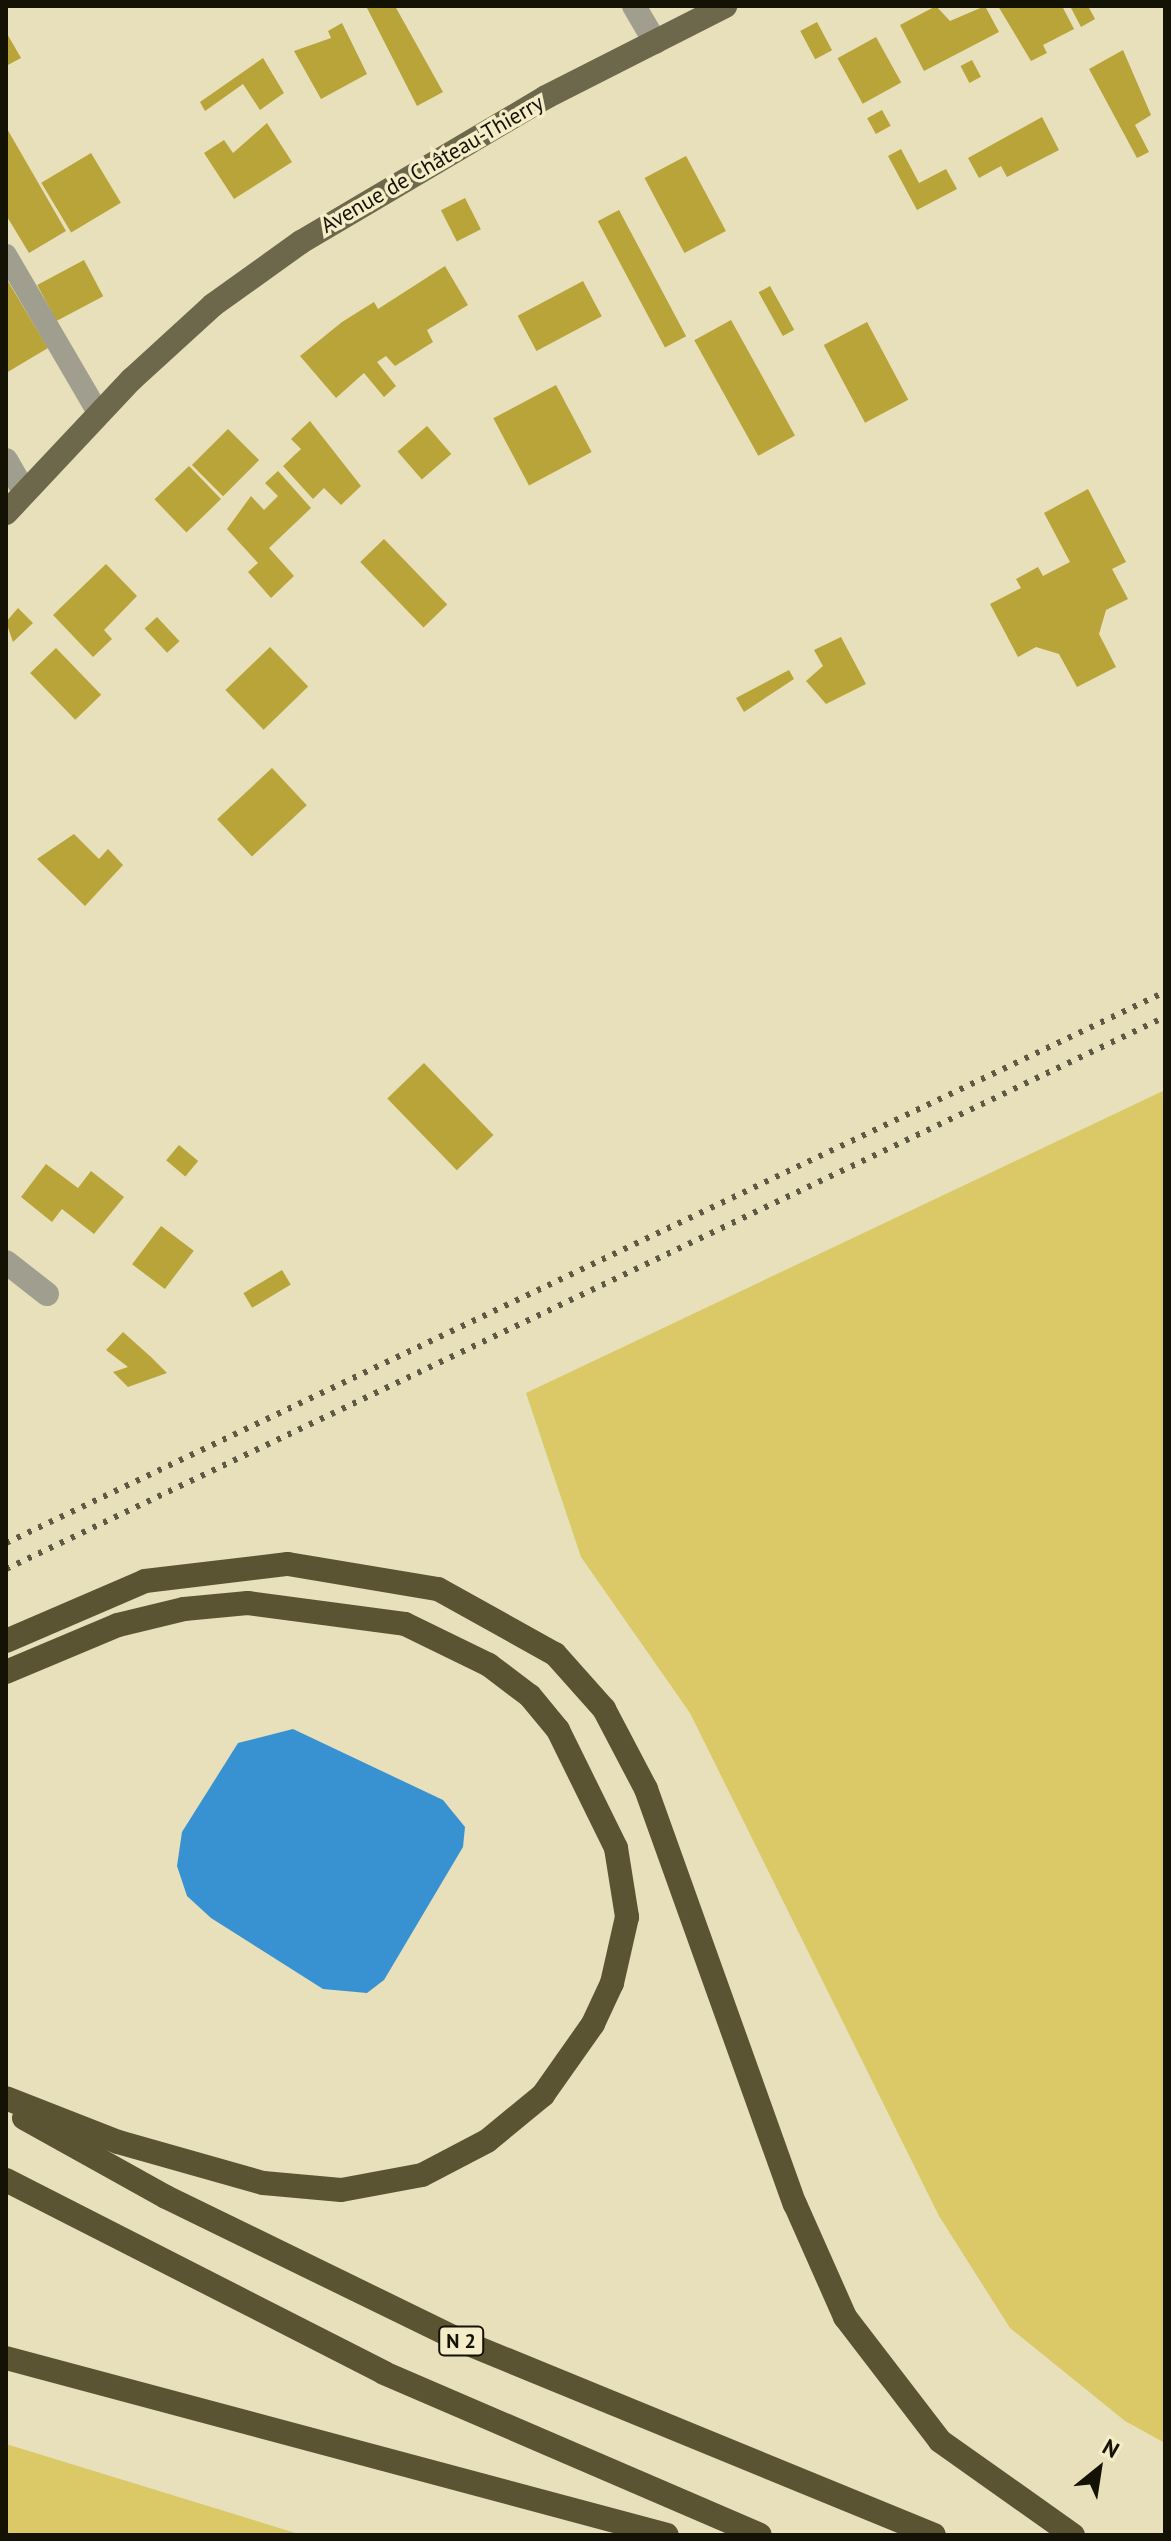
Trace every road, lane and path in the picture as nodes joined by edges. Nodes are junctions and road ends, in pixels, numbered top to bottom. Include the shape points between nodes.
1 (634, 6) edge
2 (725, 6) edge
3 (655, 42) junction
4 (6, 255) edge
5 (99, 414) junction
6 (6, 460) edge
7 (24, 491) junction
8 (6, 513) edge
9 (6, 1262) edge
10 (47, 1294) dead end
11 (6, 1641) edge
12 (6, 1672) edge
13 (6, 2098) edge
14 (6, 2108) edge
15 (6, 2180) edge
16 (6, 2358) edge
17 (667, 2535) edge
18 (760, 2535) edge
19 (934, 2535) edge
20 (1073, 2535) edge

1 - 3 street
2 - 3 main road, Avenue de Château-Thierry
3 - 5 main road, Avenue de Château-Thierry via 384,187 301,242 213,305
4 - 5 lane
5 - 7 main road, Avenue de Château-Thierry
6 - 7 street
7 - 8 main road, Avenue de Château-Thierry
9 - 10 street
11 - 20 highway via 145,1581 288,1564 387,1575 438,1589 555,1654 604,1709 646,1789 795,2204 845,2317 940,2441
12 - 13 highway via 118,1625 184,1609 272,1604 405,1624 489,1665 558,1730 616,1848 627,1917 605,1997 543,2095 487,2141 422,2175 341,2190 263,2183 118,2142
14 - 19 highway, N 2 via 166,2197 461,2341
15 - 18 highway via 384,2373
16 - 17 highway

